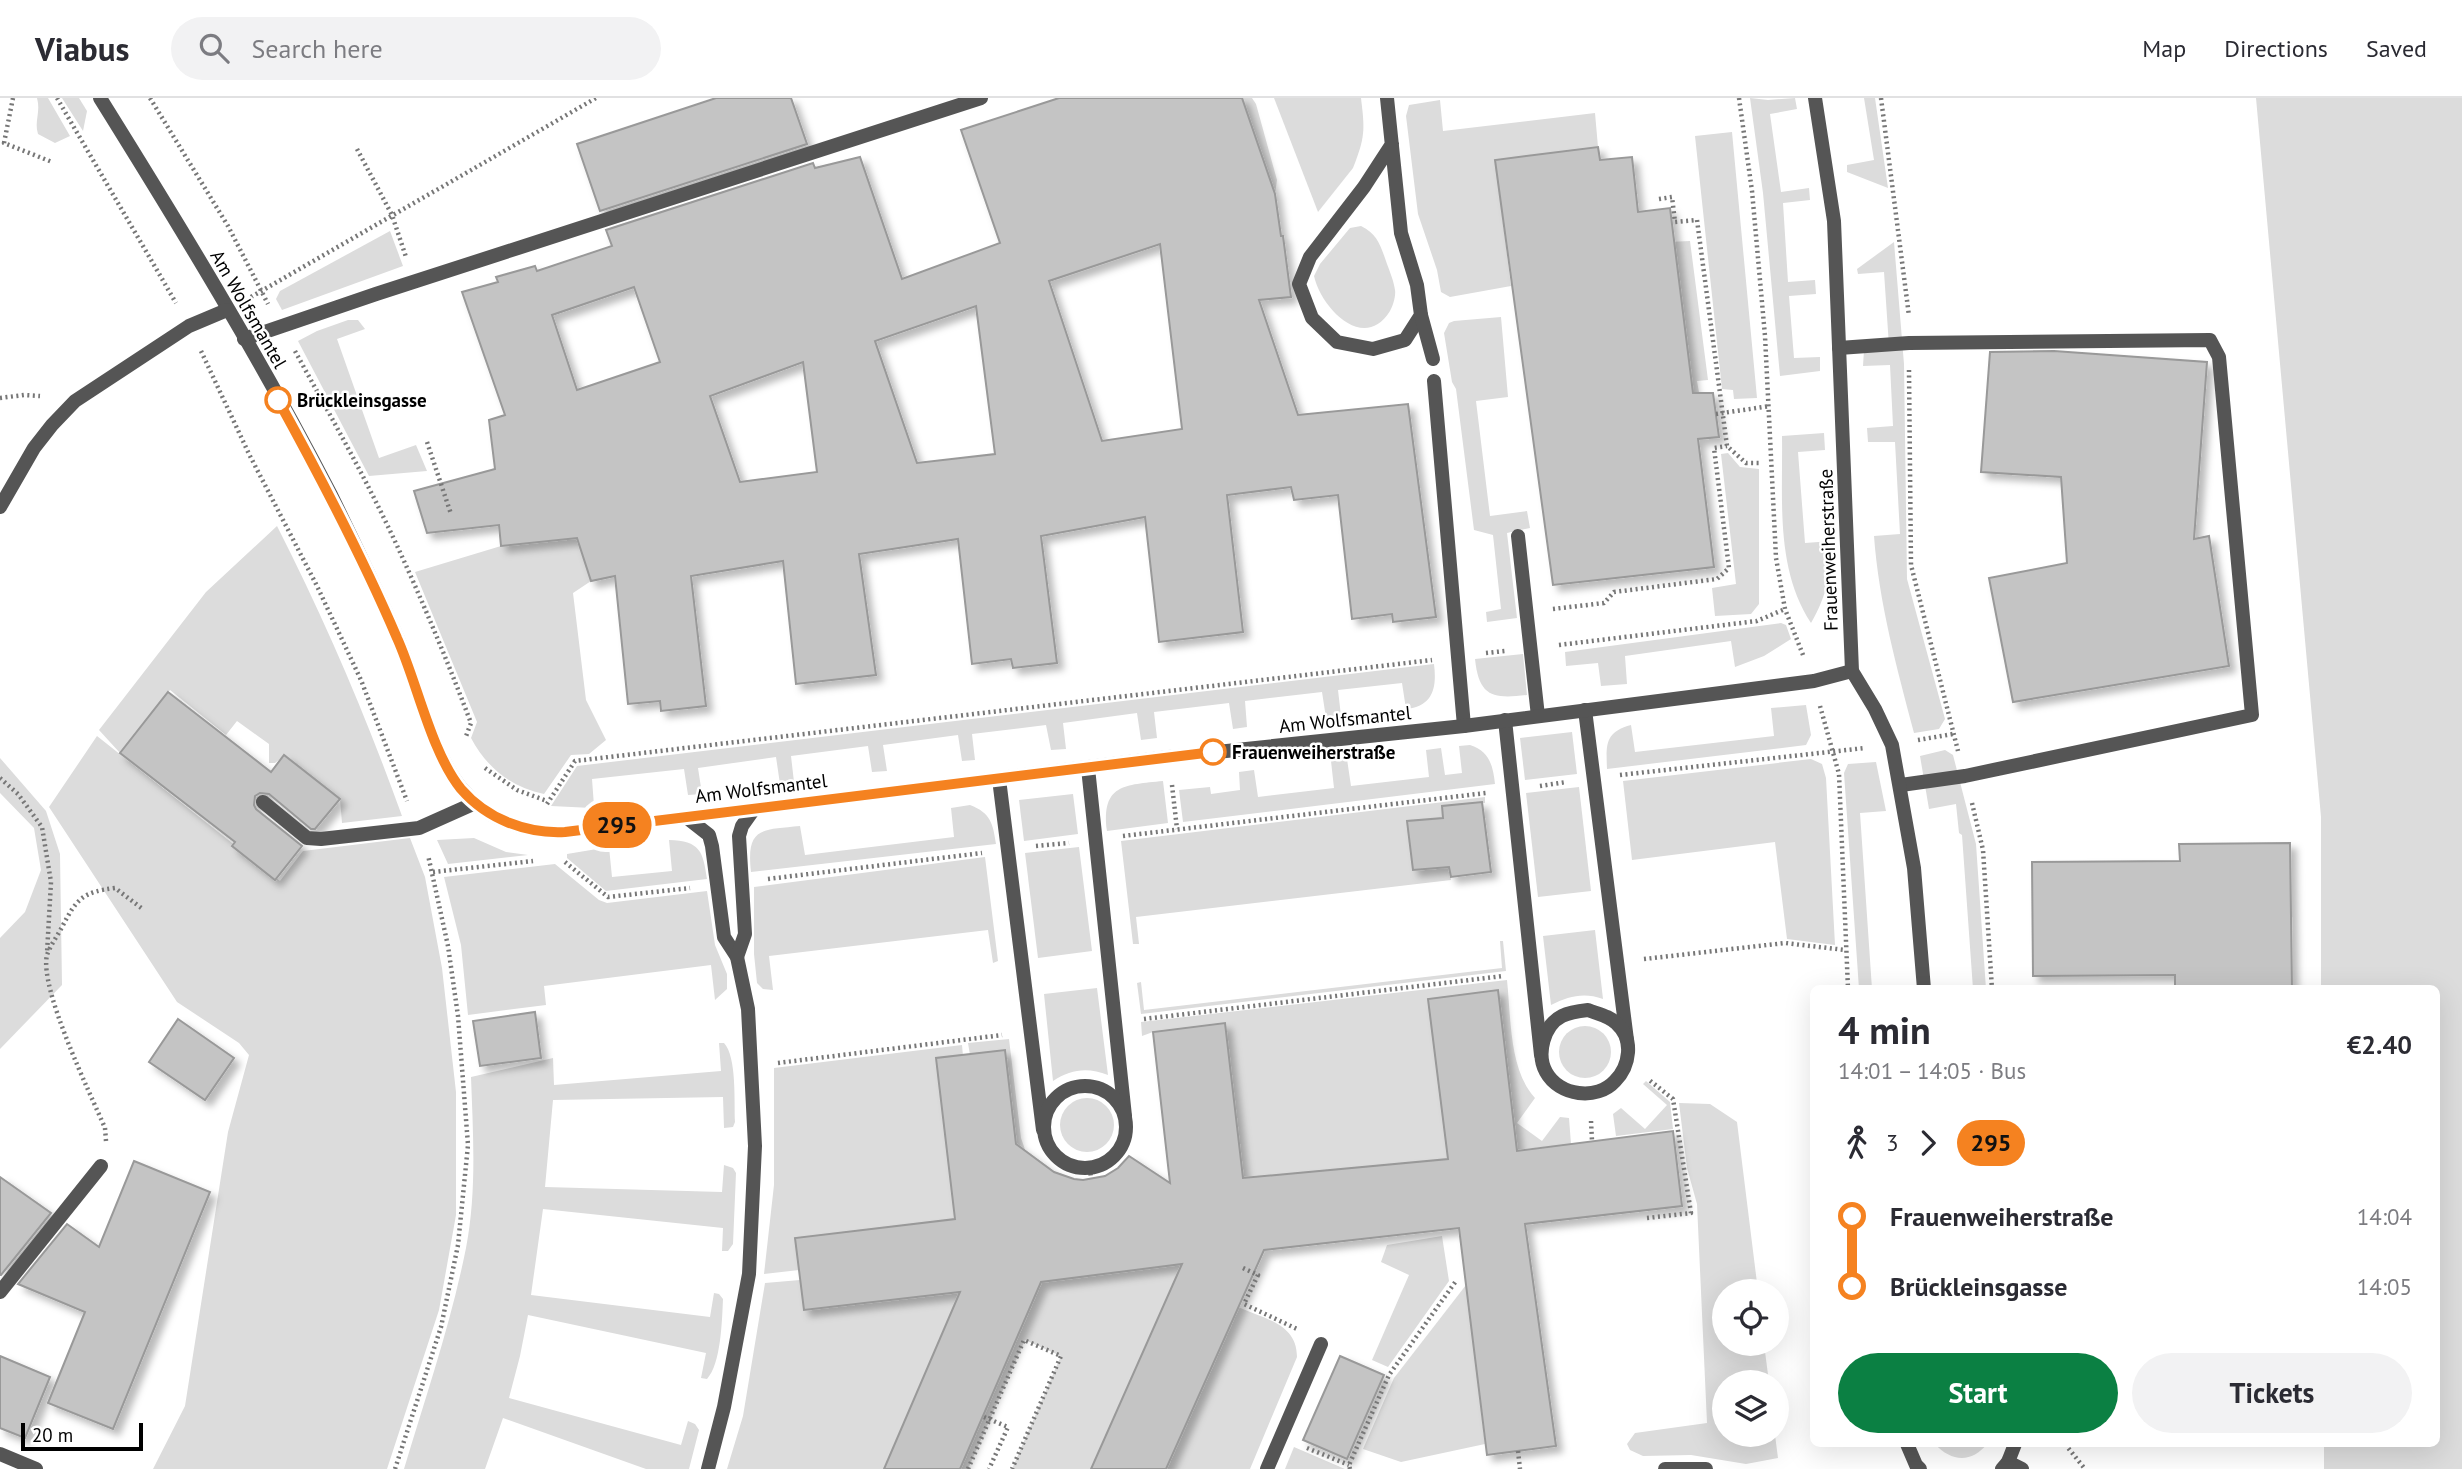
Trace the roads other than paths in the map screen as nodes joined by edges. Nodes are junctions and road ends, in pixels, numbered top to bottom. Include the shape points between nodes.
1 (100, 98) edge
2 (981, 98) edge
3 (1387, 98) edge
4 (1815, 98) edge
5 (1392, 144) junction
6 (227, 310) junction
7 (1421, 315) junction
8 (244, 340) junction
9 (1839, 348) junction
10 (1433, 359) dead end
11 (1434, 381) dead end
12 (0, 507) edge
13 (1518, 536) dead end
14 (1852, 671) junction
15 (1585, 710) junction
16 (1538, 716) junction
17 (1505, 720) junction
18 (1464, 726) junction
19 (1088, 768) junction
20 (999, 779) junction
21 (1901, 785) junction
22 (263, 802) dead end
23 (475, 803) junction
24 (754, 809) junction
25 (685, 817) junction
26 (737, 957) junction
27 (1924, 985) edge
28 (1627, 1040) junction
29 (1541, 1055) junction
30 (1125, 1116) junction
31 (1043, 1130) junction
32 (101, 1166) road end
33 (0, 1292) edge
34 (1321, 1344) road end
35 (1908, 1447) edge
36 (2014, 1447) edge
37 (0, 1454) edge
38 (2011, 1467) edge
39 (36, 1469) edge
40 (708, 1469) edge
41 (1267, 1469) edge
42 (1665, 1469) edge
43 (1706, 1469) edge
44 (1920, 1469) edge

1 - 6 street, Am Wolfsmantel
2 - 8 street
3 - 5 street
4 - 9 street, Frauenweiherstraße via 1834,221
5 - 7 street via 1401,233
5 - 7 street via 1310,257 1299,284 1312,318 1337,342 1373,349 1405,340
6 - 8 street, Am Wolfsmantel
6 - 12 street via 189,326 75,401 34,448
7 - 10 street
8 - 23 street, Am Wolfsmantel via 331,495 398,640 452,777
9 - 14 street, Frauenweiherstraße
9 - 21 street via 2210,340 2219,357 2252,715 1965,776
11 - 18 street
13 - 16 street
14 - 15 street, Am Wolfsmantel via 1814,681
14 - 21 street, Frauenweiherstraße via 1892,745
15 - 16 street, Am Wolfsmantel
15 - 28 street
16 - 17 street, Am Wolfsmantel
17 - 18 street, Am Wolfsmantel
17 - 29 street
18 - 19 street, Am Wolfsmantel
19 - 20 street, Am Wolfsmantel
19 - 30 street
20 - 24 street, Am Wolfsmantel
20 - 31 street
21 - 27 street, Frauenweiherstraße via 1914,868
22 - 23 street via 307,838 321,839 419,828
23 - 25 street, Am Wolfsmantel via 507,823 547,833
24 - 25 street, Am Wolfsmantel
24 - 26 street via 739,836 745,934
25 - 26 street via 709,835 724,937
26 - 40 street via 748,1009 755,1146 749,1274
28 - 29 street via 1618,1024 1605,1016 1588,1010 1573,1012 1551,1025
28 - 29 street via 1623,1073 1613,1084 1590,1094 1574,1093 1558,1084 1546,1072
30 - 31 street via 1108,1092 1074,1087 1052,1101
30 - 31 street via 1126,1131 1116,1155 1091,1174 1063,1163 1052,1153
32 - 33 street
34 - 41 street
35 - 44 street
36 - 38 street
37 - 39 street
42 - 43 street

